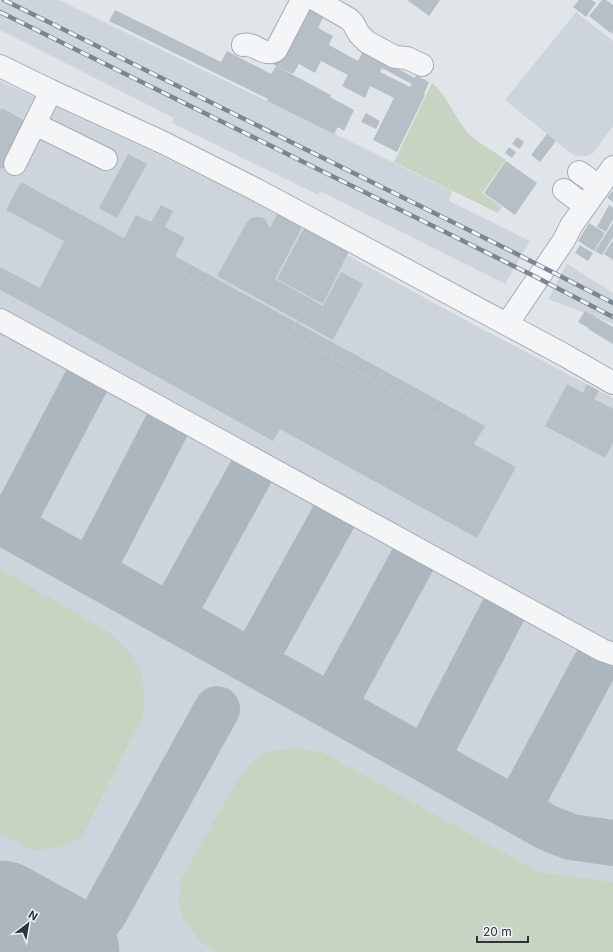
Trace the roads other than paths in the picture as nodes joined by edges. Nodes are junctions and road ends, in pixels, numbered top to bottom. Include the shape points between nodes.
1 (302, 0) edge
2 (316, 0) edge
3 (243, 45) dead end
4 (0, 66) edge
5 (420, 74) road end
6 (51, 91) junction
7 (35, 124) junction
8 (106, 160) dead end
9 (15, 164) dead end
10 (613, 167) edge
11 (579, 172) dead end
12 (599, 186) junction
13 (564, 190) dead end
14 (585, 206) junction
15 (519, 300) junction
16 (497, 318) junction
17 (0, 320) edge
18 (528, 335) junction
19 (613, 383) edge
20 (613, 654) edge

1 - 3 street via 276,50 264,52 250,45
2 - 5 street via 349,19 367,42 395,57 407,58
4 - 6 street
6 - 7 street
6 - 16 street via 248,185
7 - 8 street
7 - 9 street
10 - 12 street
11 - 12 street
12 - 14 street
13 - 14 street
14 - 15 street via 559,237
15 - 16 street
15 - 16 street via 492,311
15 - 18 street via 523,327
16 - 18 street
17 - 20 street via 595,647
18 - 19 street

